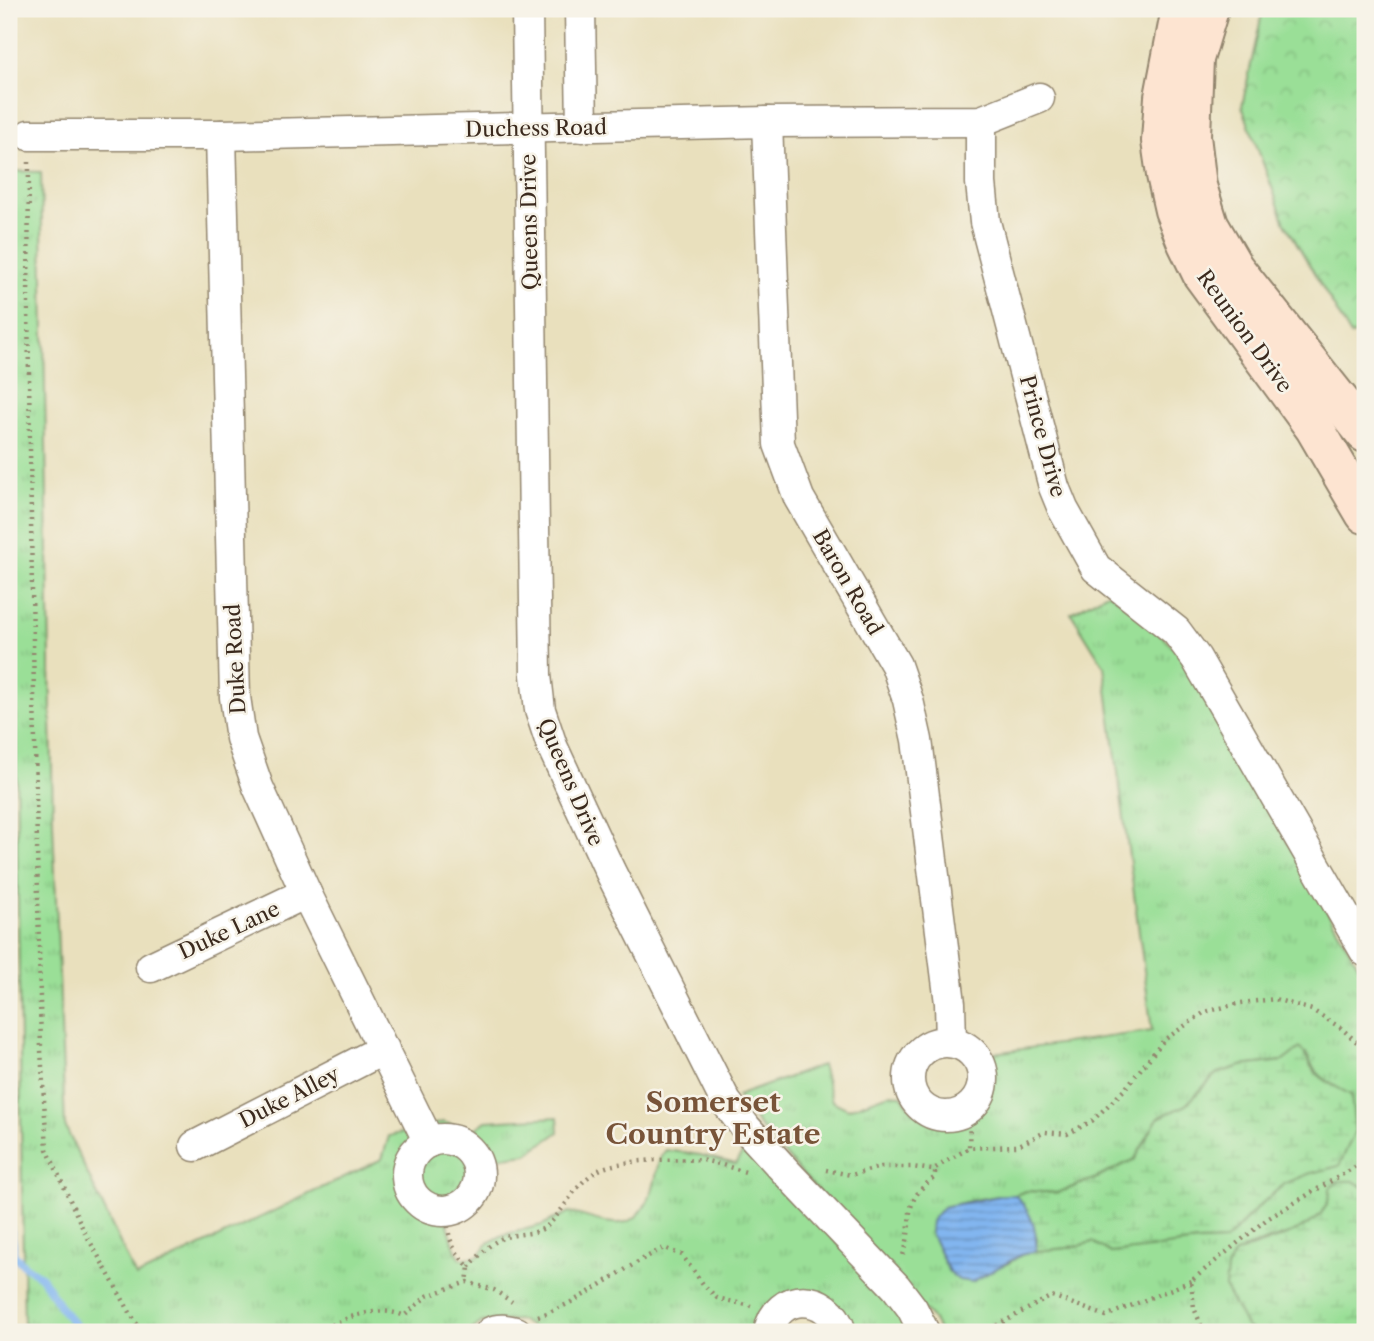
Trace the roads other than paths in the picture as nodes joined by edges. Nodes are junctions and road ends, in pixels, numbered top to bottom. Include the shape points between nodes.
1 (527, 9) edge
2 (580, 9) edge
3 (1181, 9) edge
4 (1209, 9) edge
5 (1040, 97) dead end
6 (981, 121) junction
7 (768, 122) junction
8 (582, 127) junction
9 (527, 128) junction
10 (29, 135) road end
11 (221, 135) junction
12 (1365, 433) edge
13 (1365, 514) edge
14 (306, 893) junction
15 (1365, 951) edge
16 (151, 967) dead end
17 (951, 1042) junction
18 (384, 1049) junction
19 (429, 1142) junction
20 (195, 1146) dead end
21 (522, 1318) edge
22 (772, 1324) edge
23 (491, 1332) edge
24 (841, 1332) edge
25 (924, 1332) edge

1 - 9 street, Queens Drive
2 - 8 street
3 - 13 street, Reunion Drive via 1164,97 1161,141 1174,210 1202,274 1314,427
4 - 12 street, Reunion Drive via 1194,59 1191,136 1197,186 1209,225 1234,268
5 - 6 street, Duchess Road
6 - 7 street, Duchess Road
6 - 15 street, Prince Drive via 985,222 1063,509 1096,568 1176,631 1196,657
7 - 8 street, Duchess Road
7 - 17 street, Baron Road via 779,444 799,498 896,665 908,700 917,740
8 - 9 street, Duchess Road
9 - 11 street, Duchess Road
9 - 25 street, Queens Drive via 540,710 610,871 726,1102 896,1287
10 - 11 street, Duchess Road
11 - 14 street, Duke Road via 234,697 241,738 258,787
14 - 16 street, Duke Lane
14 - 18 street, Duke Road
17 - 17 street via 972,1052 983,1073 983,1086 978,1098 958,1115 933,1115 913,1099 908,1073 919,1052 929,1045
18 - 19 street, Duke Road
18 - 20 street, Duke Alley
19 - 19 street via 412,1156 407,1167 409,1190 415,1200 435,1211 459,1208 469,1201 480,1179 473,1154 453,1140
21 - 23 street via 507,1330
22 - 24 street via 785,1307 807,1301 829,1310

